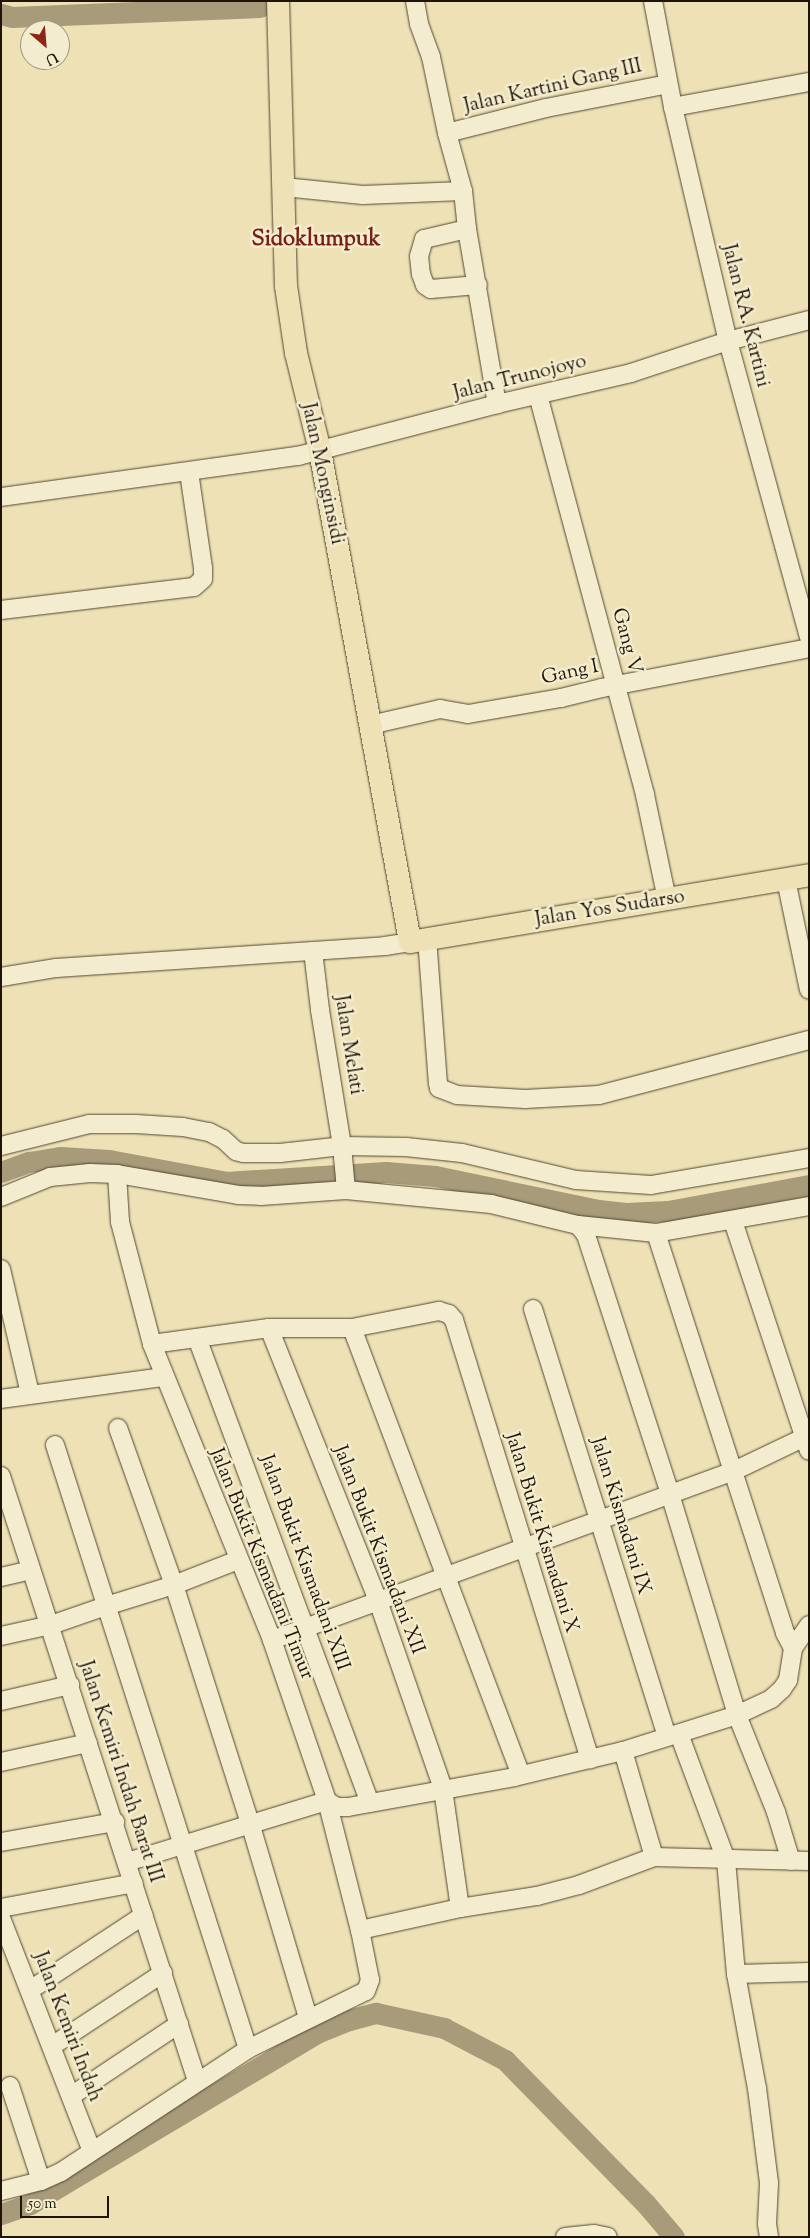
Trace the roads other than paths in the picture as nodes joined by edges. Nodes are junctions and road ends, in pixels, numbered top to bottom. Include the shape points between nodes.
1 (278, 1) edge
2 (415, 1) edge
3 (654, 1) edge
4 (809, 82) edge
5 (668, 84) junction
6 (673, 107) junction
7 (446, 133) junction
8 (284, 188) junction
9 (463, 191) junction
10 (466, 229) junction
11 (478, 285) junction
12 (809, 320) edge
13 (728, 341) junction
14 (538, 395) junction
15 (497, 404) junction
16 (320, 451) junction
17 (189, 472) junction
18 (1, 497) edge
19 (1, 610) edge
20 (809, 637) edge
21 (809, 648) edge
22 (616, 685) junction
23 (370, 724) junction
24 (809, 875) edge
25 (786, 880) junction
26 (668, 899) junction
27 (419, 940) junction
28 (313, 951) junction
29 (1, 978) edge
30 (809, 990) edge
31 (809, 1040) edge
32 (1, 1146) edge
33 (342, 1150) junction
34 (809, 1158) edge
35 (117, 1174) junction
36 (345, 1185) junction
37 (1, 1197) edge
38 (809, 1206) edge
39 (733, 1221) junction
40 (578, 1225) junction
41 (656, 1233) junction
42 (1, 1269) edge
43 (533, 1309) dead end
44 (268, 1328) junction
45 (352, 1328) junction
46 (197, 1338) junction
47 (152, 1344) junction
48 (163, 1377) junction
49 (30, 1394) junction
50 (1, 1399) edge
51 (118, 1428) dead end
52 (807, 1441) edge
53 (55, 1445) dead end
54 (734, 1471) junction
55 (1, 1476) edge
56 (670, 1494) junction
57 (7, 1513) edge
58 (600, 1521) junction
59 (524, 1549) junction
60 (238, 1560) junction
61 (31, 1570) junction
62 (1, 1578) edge
63 (446, 1578) junction
64 (174, 1585) junction
65 (378, 1601) junction
66 (106, 1606) junction
67 (51, 1625) junction
68 (809, 1625) edge
69 (306, 1627) junction
70 (1, 1636) edge
71 (272, 1640) junction
72 (793, 1648) junction
73 (70, 1686) junction
74 (1, 1701) edge
75 (737, 1715) junction
76 (673, 1735) junction
77 (88, 1743) junction
78 (623, 1751) junction
79 (590, 1758) junction
80 (1, 1762) edge
81 (521, 1775) junction
82 (443, 1789) junction
83 (327, 1801) junction
84 (370, 1803) junction
85 (112, 1817) junction
86 (250, 1823) junction
87 (1, 1831) edge
88 (1, 1842) edge
89 (183, 1844) junction
90 (654, 1858) junction
91 (726, 1860) junction
92 (791, 1861) junction
93 (809, 1861) edge
94 (127, 1862) junction
95 (134, 1882) junction
96 (1, 1908) edge
97 (460, 1908) junction
98 (144, 1915) junction
99 (1, 1918) edge
100 (360, 1930) junction
101 (809, 1972) edge
102 (163, 1973) junction
103 (736, 1974) junction
104 (30, 1990) junction
105 (308, 2018) junction
106 (179, 2024) junction
107 (52, 2046) junction
108 (248, 2049) junction
109 (197, 2081) junction
110 (10, 2086) dead end
111 (72, 2096) junction
112 (92, 2151) junction
113 (41, 2181) junction
114 (1, 2191) edge
115 (599, 2236) edge
116 (565, 2237) edge
117 (769, 2237) edge

1 - 8 main road, Jalan Monginsidi
2 - 7 street via 431,57
3 - 5 street, Jalan RA. Kartini
4 - 6 street
5 - 6 street, Jalan RA. Kartini
5 - 7 street, Jalan Kartini Gang III via 546,108
6 - 13 street, Jalan RA. Kartini
7 - 9 street
8 - 9 street via 362,195
8 - 16 main road, Jalan Monginsidi via 286,286 294,344
9 - 10 street
10 - 11 street
10 - 11 street via 424,239 419,256 421,274 425,285 431,289
11 - 15 street
12 - 13 street, Jalan Trunojoyo
13 - 14 street, Jalan Trunojoyo via 632,373
13 - 20 street, Jalan RA. Kartini
14 - 15 street, Jalan Trunojoyo
14 - 22 street, Gang V
15 - 16 street, Jalan Trunojoyo
16 - 17 street, Jalan Trunojoyo
16 - 23 main road, Jalan Monginsidi
17 - 18 street, Jalan Trunojoyo
17 - 19 street via 203,568 203,579 194,588
21 - 22 street, Gang I
22 - 23 street, Gang I via 468,714 440,709
22 - 26 street, Gang V
23 - 27 main road, Jalan Monginsidi
24 - 25 main road, Jalan Yos Sudarso
25 - 26 main road, Jalan Yos Sudarso
25 - 30 street
26 - 27 main road, Jalan Yos Sudarso
27 - 28 street
27 - 31 street via 439,1088 457,1095 525,1099 599,1095
28 - 29 street via 56,968
28 - 33 street, Jalan Melati
32 - 33 street via 89,1124 136,1124 209,1132 243,1153
33 - 34 street via 406,1147 462,1153 576,1180 651,1185
33 - 36 street, Jalan Melati
35 - 36 street via 238,1195 280,1195
35 - 37 street via 50,1177
35 - 47 street, Jalan Bukit Kismadani Timur via 120,1222
36 - 40 street via 491,1204
38 - 39 street
39 - 41 street
39 - 52 street
40 - 41 street
40 - 56 street via 586,1235
41 - 54 street
42 - 49 street
43 - 58 street, Jalan Kismadani IX
44 - 45 street
44 - 46 street
44 - 65 street, Jalan Bukit Kismadani XII
45 - 59 street, Jalan Bukit Kismadani X via 439,1311 449,1314 454,1320
45 - 63 street
46 - 47 street
46 - 69 street, Jalan Bukit Kismadani XIII
47 - 48 street, Jalan Bukit Kismadani Timur
48 - 49 street
48 - 60 street, Jalan Bukit Kismadani Timur
49 - 50 street
51 - 64 street
52 - 54 street
53 - 66 street
54 - 56 street
54 - 72 street via 785,1633
55 - 57 street, Jalan Kemiri Indah Barat III
56 - 58 street
56 - 75 street
57 - 61 street, Jalan Kemiri Indah Barat III
58 - 59 street
58 - 76 street, Jalan Kismadani IX
59 - 63 street
59 - 79 street, Jalan Bukit Kismadani X
60 - 64 street
60 - 71 street, Jalan Bukit Kismadani Timur
61 - 62 street
61 - 67 street, Jalan Kemiri Indah Barat III
63 - 65 street
63 - 81 street
64 - 66 street
64 - 86 street
65 - 69 street
65 - 82 street, Jalan Bukit Kismadani XII
66 - 67 street
66 - 89 street
67 - 70 street
67 - 73 street, Jalan Kemiri Indah Barat III
68 - 72 street
69 - 71 street
69 - 84 street, Jalan Bukit Kismadani XIII
71 - 83 street, Jalan Bukit Kismadani Timur
72 - 75 street via 788,1680 782,1689 771,1699
73 - 74 street
73 - 77 street, Jalan Kemiri Indah Barat III
75 - 76 street
75 - 92 street via 776,1812
76 - 78 street
76 - 91 street, Jalan Kismadani IX
77 - 80 street
77 - 85 street, Jalan Kemiri Indah Barat III
78 - 79 street
78 - 90 street
79 - 81 street
81 - 82 street
82 - 84 street
82 - 97 street, Jalan Bukit Kismadani XII
83 - 84 street via 337,1807
83 - 86 street
83 - 100 street, Jalan Bukit Kismadani Timur
85 - 87 street
85 - 88 street
85 - 94 street, Jalan Kemiri Indah Barat III
86 - 89 street
86 - 105 street
89 - 94 street
89 - 108 street
90 - 91 street
90 - 97 street via 537,1896
91 - 92 street
91 - 103 street, Jalan Kismadani IX
92 - 93 street
94 - 95 street, Jalan Kemiri Indah Barat III
95 - 96 street
95 - 98 street, Jalan Kemiri Indah Barat III
97 - 100 street
98 - 102 street, Jalan Kemiri Indah Barat III
98 - 104 street
99 - 104 street, Jalan Kemiri Indah
100 - 105 street, Jalan Bukit Kismadani Timur via 369,1986 366,1991
101 - 103 street
102 - 106 street, Jalan Kemiri Indah Barat III
102 - 107 street
103 - 117 street, Jalan Kismadani IX via 758,2097 768,2183
104 - 107 street, Jalan Kemiri Indah
105 - 108 street
106 - 109 street, Jalan Kemiri Indah Barat III
106 - 111 street
107 - 111 street, Jalan Kemiri Indah
108 - 109 street
109 - 112 street
110 - 113 street
111 - 112 street, Jalan Kemiri Indah
112 - 113 street
113 - 114 street
115 - 116 street

